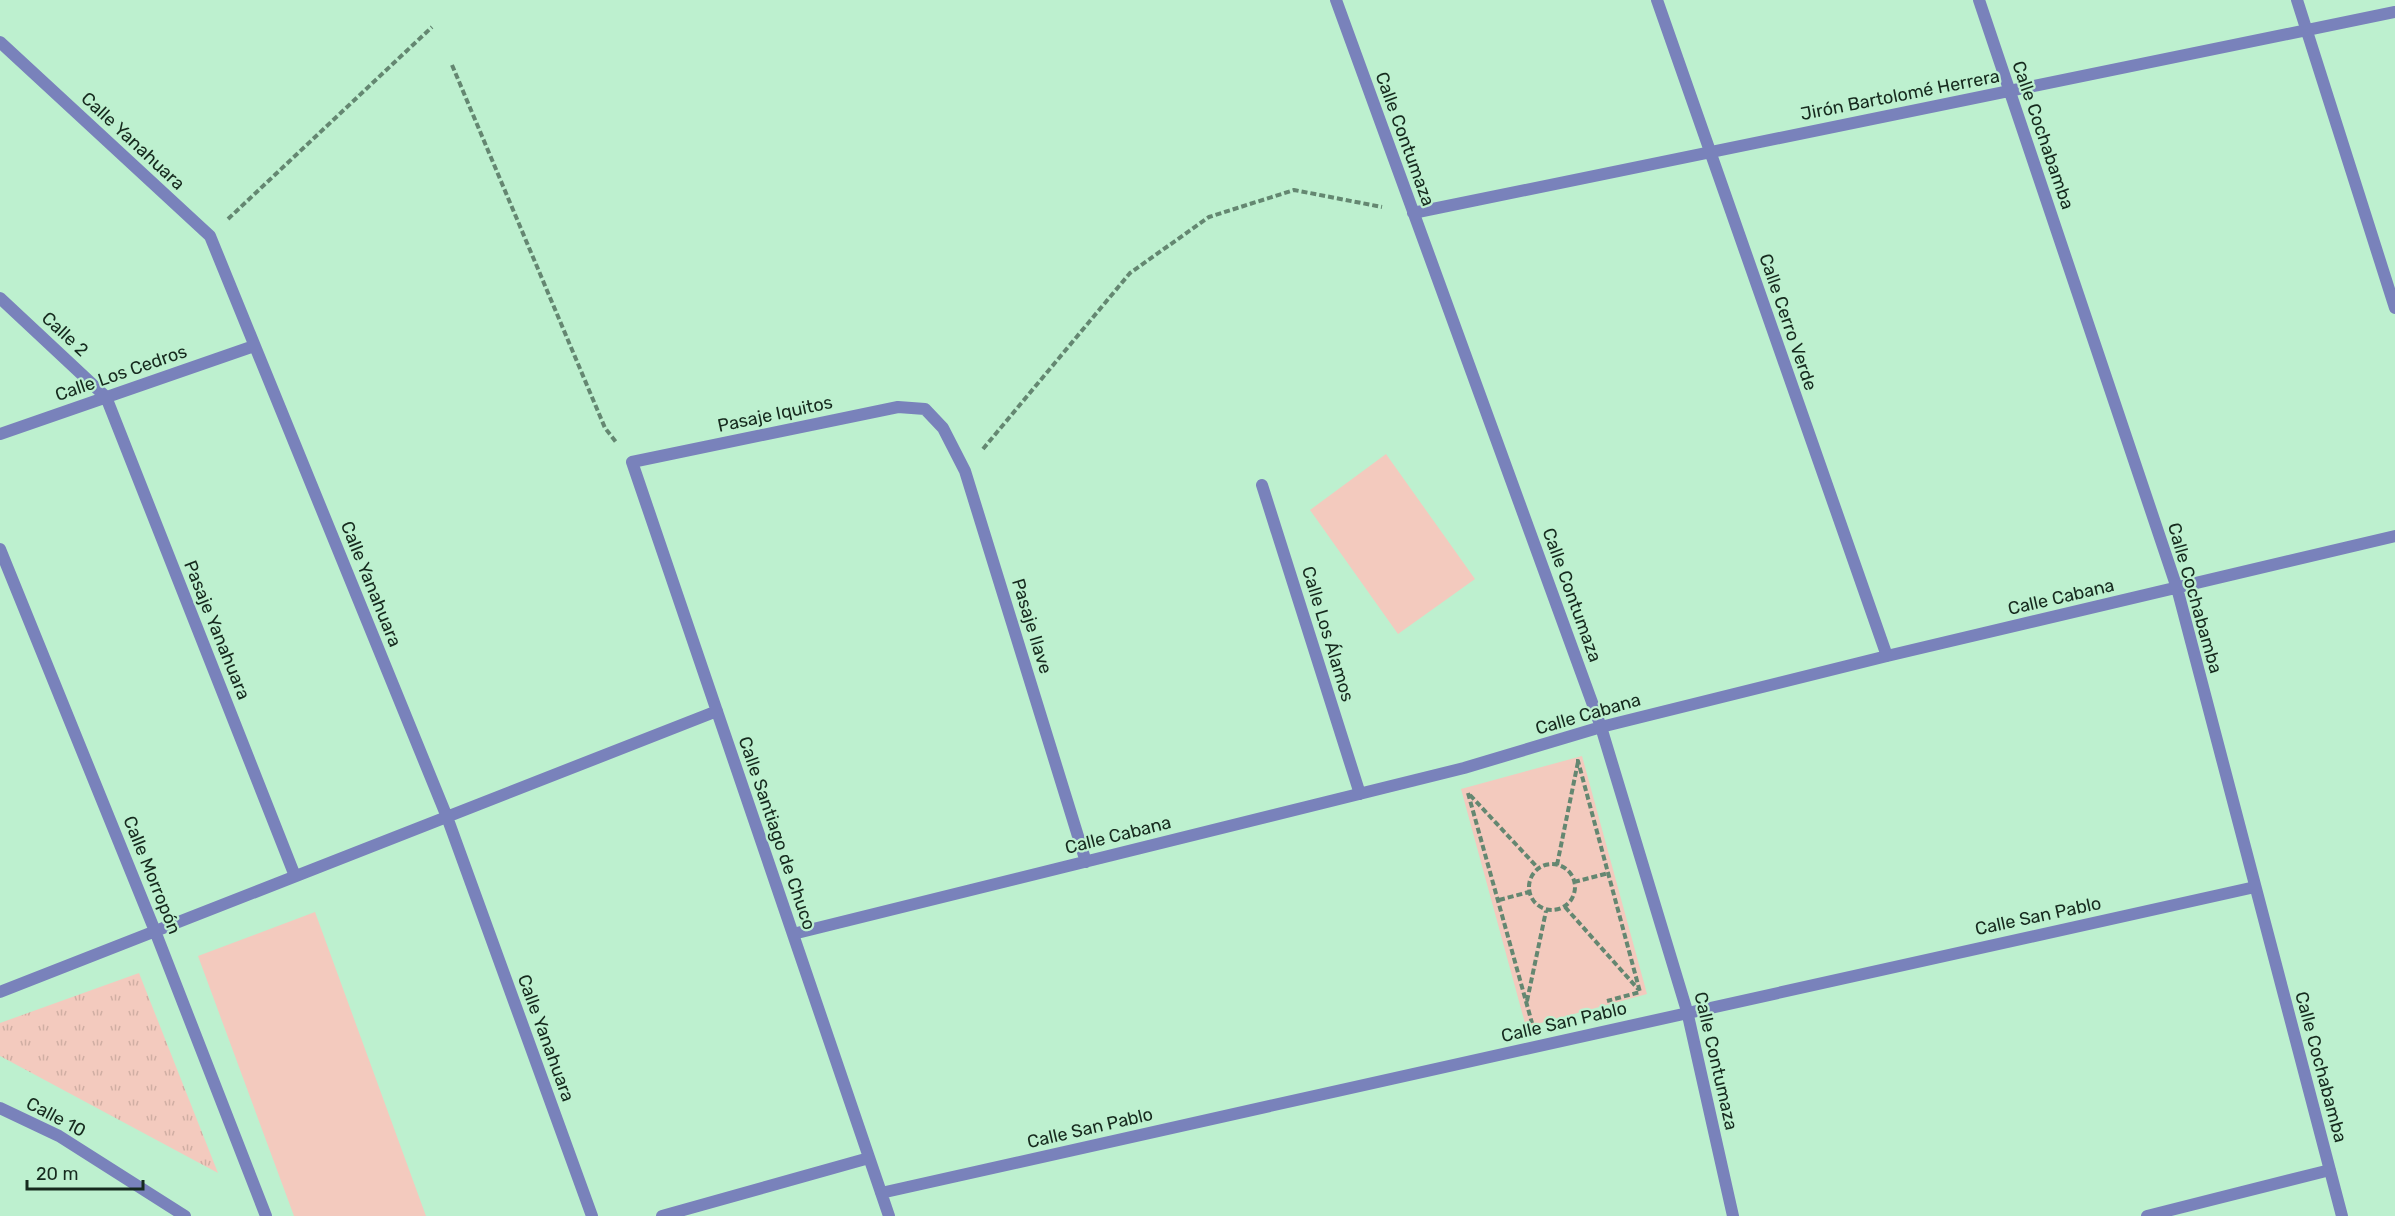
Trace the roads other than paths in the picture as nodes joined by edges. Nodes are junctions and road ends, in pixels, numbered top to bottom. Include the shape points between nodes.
1 (1336, 0) edge
2 (1657, 0) edge
3 (1979, 0) edge
4 (2297, 0) edge
5 (2395, 12) edge
6 (2306, 30) junction
7 (0, 42) edge
8 (2009, 91) junction
9 (1709, 152) junction
10 (1413, 213) junction
11 (0, 298) edge
12 (2395, 308) edge
13 (254, 346) junction
14 (106, 397) junction
15 (925, 409) joint
16 (0, 434) edge
17 (632, 462) joint
18 (1262, 484) dead end
19 (2395, 536) edge
20 (0, 549) edge
21 (2177, 588) junction
22 (1887, 656) junction
23 (717, 711) junction
24 (1601, 727) junction
25 (1360, 794) junction
26 (447, 817) junction
27 (1086, 862) junction
28 (295, 876) junction
29 (2255, 886) junction
30 (155, 931) junction
31 (793, 934) junction
32 (0, 992) edge
33 (1687, 1011) junction
34 (0, 1108) edge
35 (869, 1158) junction
36 (2330, 1170) junction
37 (881, 1193) junction
38 (185, 1216) edge
39 (266, 1216) edge
40 (592, 1216) edge
41 (663, 1216) edge
42 (889, 1216) edge
43 (1733, 1216) edge
44 (2147, 1216) edge
45 (2342, 1216) edge

1 - 10 street, Calle Contumaza
2 - 9 street, Calle Cerro Verde
3 - 8 street, Calle Cochabamba
4 - 6 street
5 - 6 street, Jirón Bartolomé Herrera
6 - 8 street, Jirón Bartolomé Herrera
6 - 12 street
7 - 13 street, Calle Yanahuara via 210,236
8 - 9 street, Jirón Bartolomé Herrera
8 - 21 street, Calle Cochabamba
9 - 10 street, Jirón Bartolomé Herrera
9 - 22 street, Calle Cerro Verde
10 - 24 street, Calle Contumaza
11 - 14 street, Calle 2
13 - 14 street, Calle Los Cedros
13 - 26 street, Calle Yanahuara
14 - 16 street, Calle Los Cedros
14 - 28 street, Pasaje Yanahuara
15 - 17 street, Pasaje Iquitos via 898,407
15 - 27 street, Pasaje Ilave via 943,428 965,471
17 - 23 street, Calle Santiago de Chuco
18 - 25 street, Calle Los Álamos
19 - 21 street, Calle Cabana
20 - 30 street, Calle Morropón
21 - 22 street, Calle Cabana
21 - 29 street, Calle Cochabamba
22 - 24 street, Calle Cabana
23 - 26 street
23 - 31 street, Calle Santiago de Chuco
24 - 25 street, Calle Cabana
24 - 33 street, Calle Contumaza
25 - 27 street, Calle Cabana
26 - 28 street
26 - 40 street, Calle Yanahuara
27 - 31 street, Calle Cabana
28 - 30 street
29 - 33 street, Calle San Pablo
29 - 36 street, Calle Cochabamba
30 - 32 street
30 - 39 street, Calle Morropón
31 - 35 street, Calle Santiago de Chuco
33 - 37 street, Calle San Pablo
33 - 43 street, Calle Contumaza
34 - 38 street, Calle 10 via 58,1136
35 - 37 street, Calle Santiago de Chuco
35 - 41 street
36 - 44 street
36 - 45 street, Calle Cochabamba
37 - 42 street, Calle Santiago de Chuco

